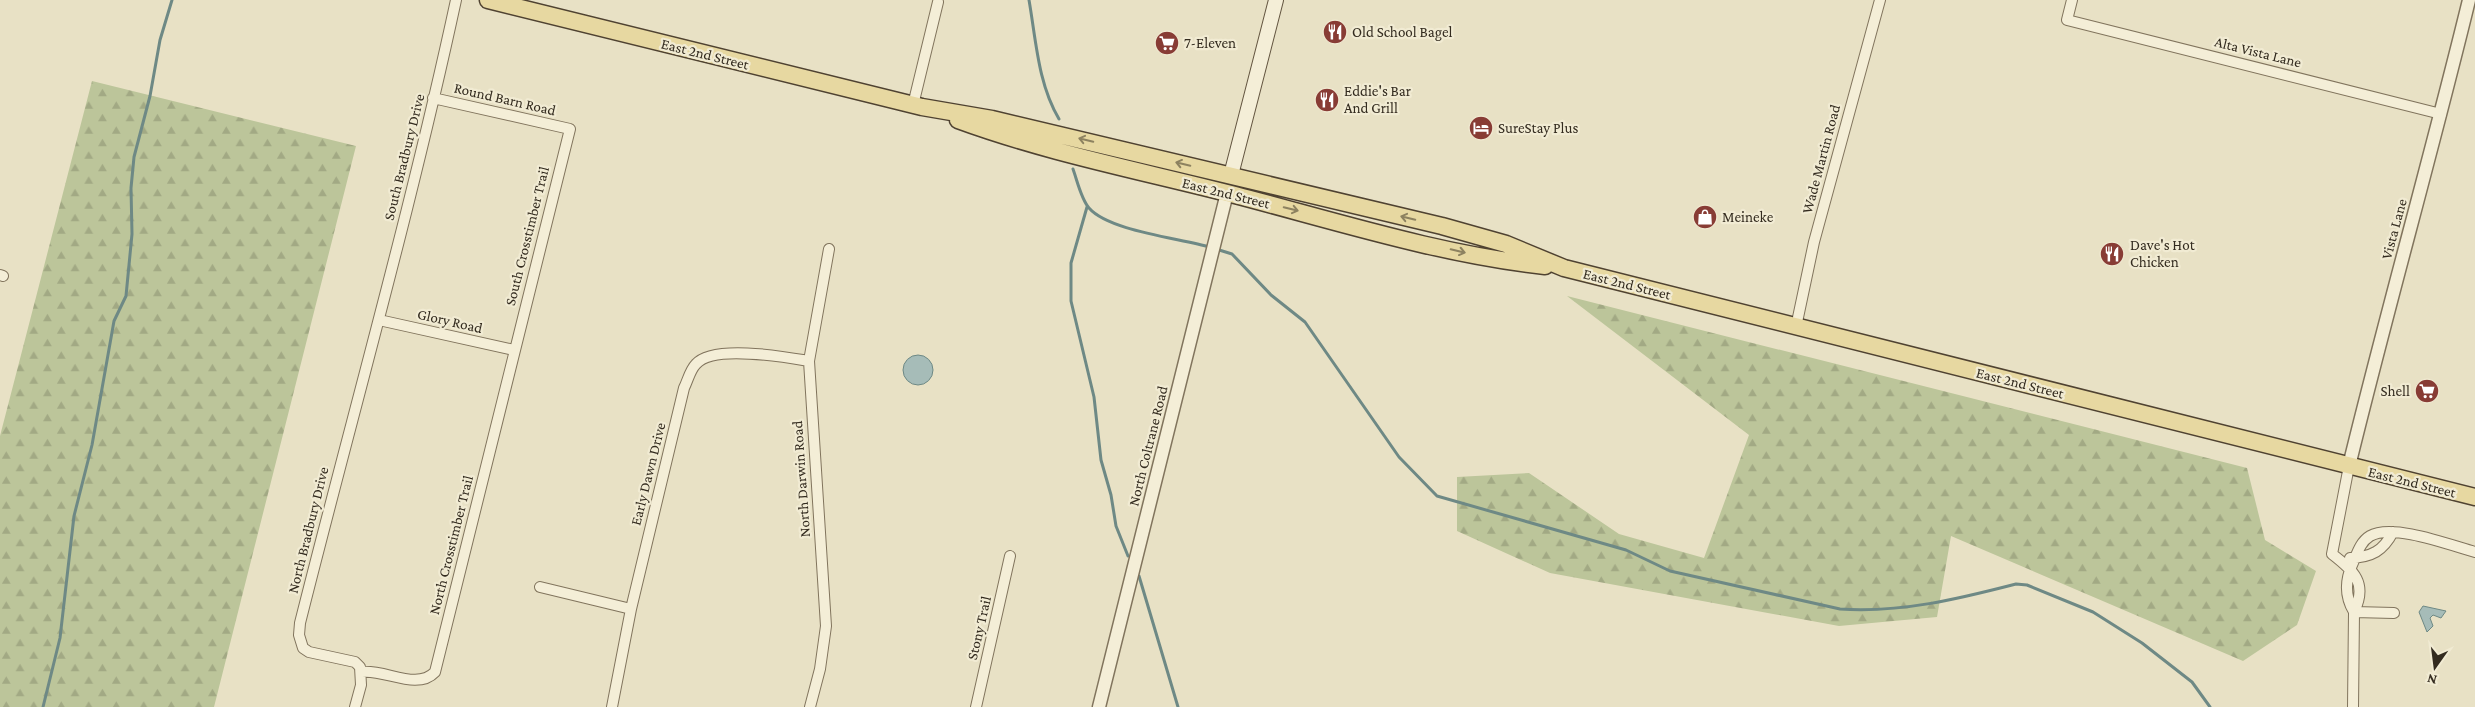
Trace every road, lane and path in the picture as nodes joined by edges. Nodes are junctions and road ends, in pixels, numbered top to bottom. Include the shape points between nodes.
1 (456, 0) edge
2 (488, 0) edge
3 (1276, 0) edge
4 (1880, 0) edge
5 (2072, 0) edge
6 (2470, 0) edge
7 (938, 2) dead end
8 (528, 5) edge
9 (433, 98) junction
10 (917, 106) junction
11 (2441, 114) junction
12 (570, 129) joint
13 (1231, 175) junction
14 (1227, 193) junction
15 (1442, 226) junction
16 (1380, 232) junction
17 (829, 249) dead end
18 (1564, 268) junction
19 (379, 320) junction
20 (1796, 327) junction
21 (514, 350) junction
22 (809, 361) junction
23 (2349, 466) junction
24 (2475, 497) edge
25 (2392, 532) junction
26 (2475, 552) edge
27 (1010, 556) dead end
28 (2355, 558) junction
29 (2338, 559) junction
30 (2350, 569) junction
31 (540, 587) dead end
32 (2347, 592) junction
33 (2359, 592) junction
34 (630, 609) junction
35 (2354, 612) junction
36 (2394, 613) dead end
37 (362, 672) junction
38 (356, 707) edge
39 (612, 707) edge
40 (810, 707) edge
41 (976, 707) edge
42 (1099, 707) edge
43 (2352, 707) edge

1 - 9 street, South Bradbury Drive
2 - 8 main road, East 2nd Street
3 - 13 main road
4 - 20 street, Wade Martin Road via 1814,242
5 - 11 street, Alta Vista Lane via 2067,20
6 - 11 street, Vista Lane
7 - 10 street
8 - 10 main road, East 2nd Street
9 - 12 street, Round Barn Road
9 - 19 street, South Bradbury Drive
13 -> 10 main road, East 2nd Street via 992,118
10 - 14 main road, East 2nd Street via 1066,153
11 - 23 street, Vista Lane
12 - 21 street, South Crosstimber Trail
13 - 14 main road
15 -> 13 main road, East 2nd Street
14 -> 16 main road, East 2nd Street
14 - 42 street, North Coltrane Road
15 - 16 main road via 1435,232
15 - 18 main road, East 2nd Street via 1506,244
16 -> 18 main road, East 2nd Street via 1502,261
17 - 22 street, North Darwin Road
18 - 20 main road, East 2nd Street
19 - 21 street, Glory Road
19 - 37 street, North Bradbury Drive via 352,416 299,635 303,648 309,652 355,662
20 - 23 main road, East 2nd Street
21 - 37 street, North Crosstimber Trail via 435,672 430,678 418,680 374,670
22 - 34 street, Early Dawn Drive via 744,354 708,356 697,362 684,388
22 - 40 street, North Darwin Road via 826,626
23 - 24 main road, East 2nd Street
23 - 29 street via 2332,554
25 - 26 street
25 - 28 street via 2380,551
25 - 28 street via 2371,535 2362,543
27 - 41 street, Stony Trail
28 - 29 street
28 - 30 street
29 - 30 street
30 - 32 street
30 - 33 street via 2359,582
31 - 34 street
32 - 33 street
32 - 35 street via 2348,603
33 - 35 street
34 - 39 street, Early Dawn Drive
35 - 36 street
35 - 43 street
37 - 38 street

